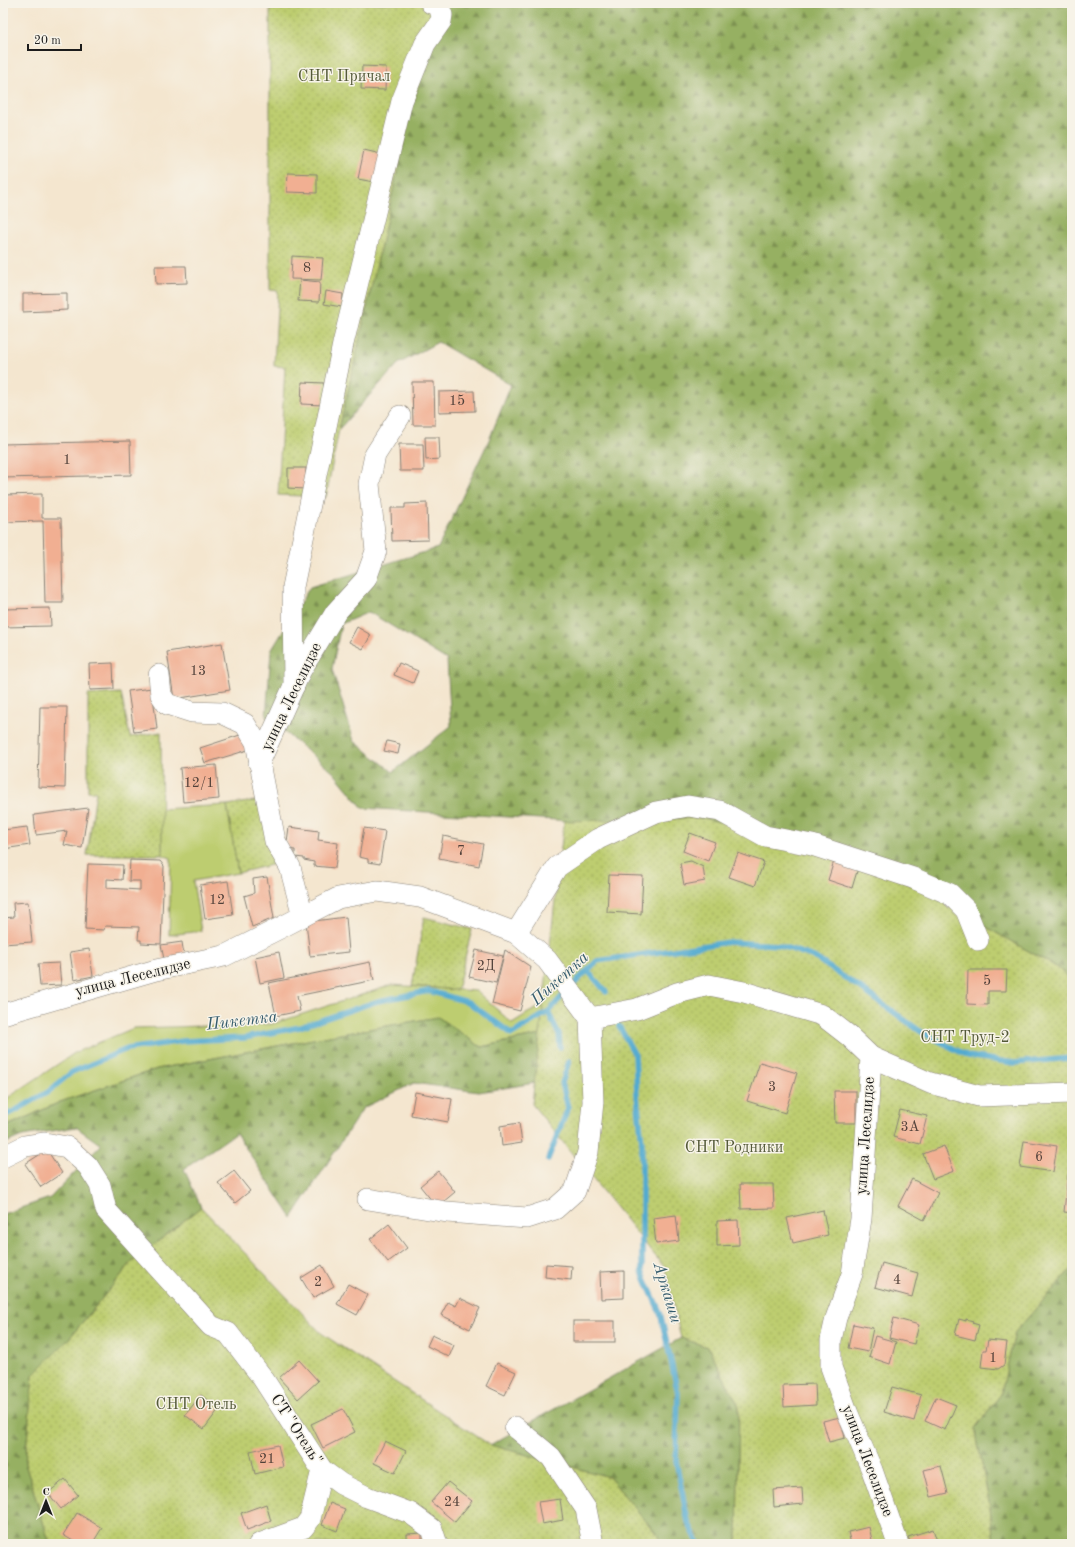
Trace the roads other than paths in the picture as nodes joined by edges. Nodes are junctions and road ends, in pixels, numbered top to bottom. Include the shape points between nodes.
1 (437, 4) edge
2 (400, 416) dead end
3 (159, 675) dead end
4 (294, 686) junction
5 (259, 763) junction
6 (303, 916) junction
7 (516, 933) junction
8 (978, 940) dead end
9 (3, 1014) edge
10 (590, 1018) junction
11 (871, 1057) junction
12 (1072, 1093) edge
13 (3, 1157) edge
14 (368, 1199) dead end
15 (515, 1426) dead end
16 (322, 1470) junction
17 (259, 1544) edge
18 (437, 1544) edge
19 (593, 1544) edge
20 (898, 1544) edge

1 - 4 street via 442,15 440,21 425,44 402,101 343,344 293,587
2 - 4 street, улица Леселидзе via 375,455 369,484 376,551 366,579 336,612
3 - 5 street, улица Леселидзе via 161,695 167,704 192,712 222,713 245,724 256,742
4 - 5 street, улица Леселидзе
5 - 6 street, улица Леселидзе via 275,841 290,867
6 - 7 street, улица Леселидзе via 338,898 377,891 420,897
6 - 9 street, улица Леселидзе via 224,956 156,970
7 - 8 street via 557,867 598,839 656,812 688,806 720,811 765,836 812,845 913,878 950,894 966,910
7 - 10 street, улица Леселидзе via 547,960
10 - 11 street, улица Леселидзе via 637,1009 677,993 709,985 744,992 822,1015
10 - 14 street via 593,1102 588,1152 575,1190 555,1209 527,1218 447,1212
11 - 12 street via 930,1083 979,1096
11 - 20 street, улица Леселидзе via 861,1219 852,1274 831,1340 831,1367
13 - 16 street, СТ "Отель" via 25,1146 45,1143 67,1147 88,1166 100,1185 106,1210 211,1326 228,1333 262,1377
15 - 19 street via 551,1457 586,1509
16 - 17 street via 310,1519 303,1528
16 - 18 street, СТ "Отель" via 341,1484 367,1497 410,1513 432,1529

